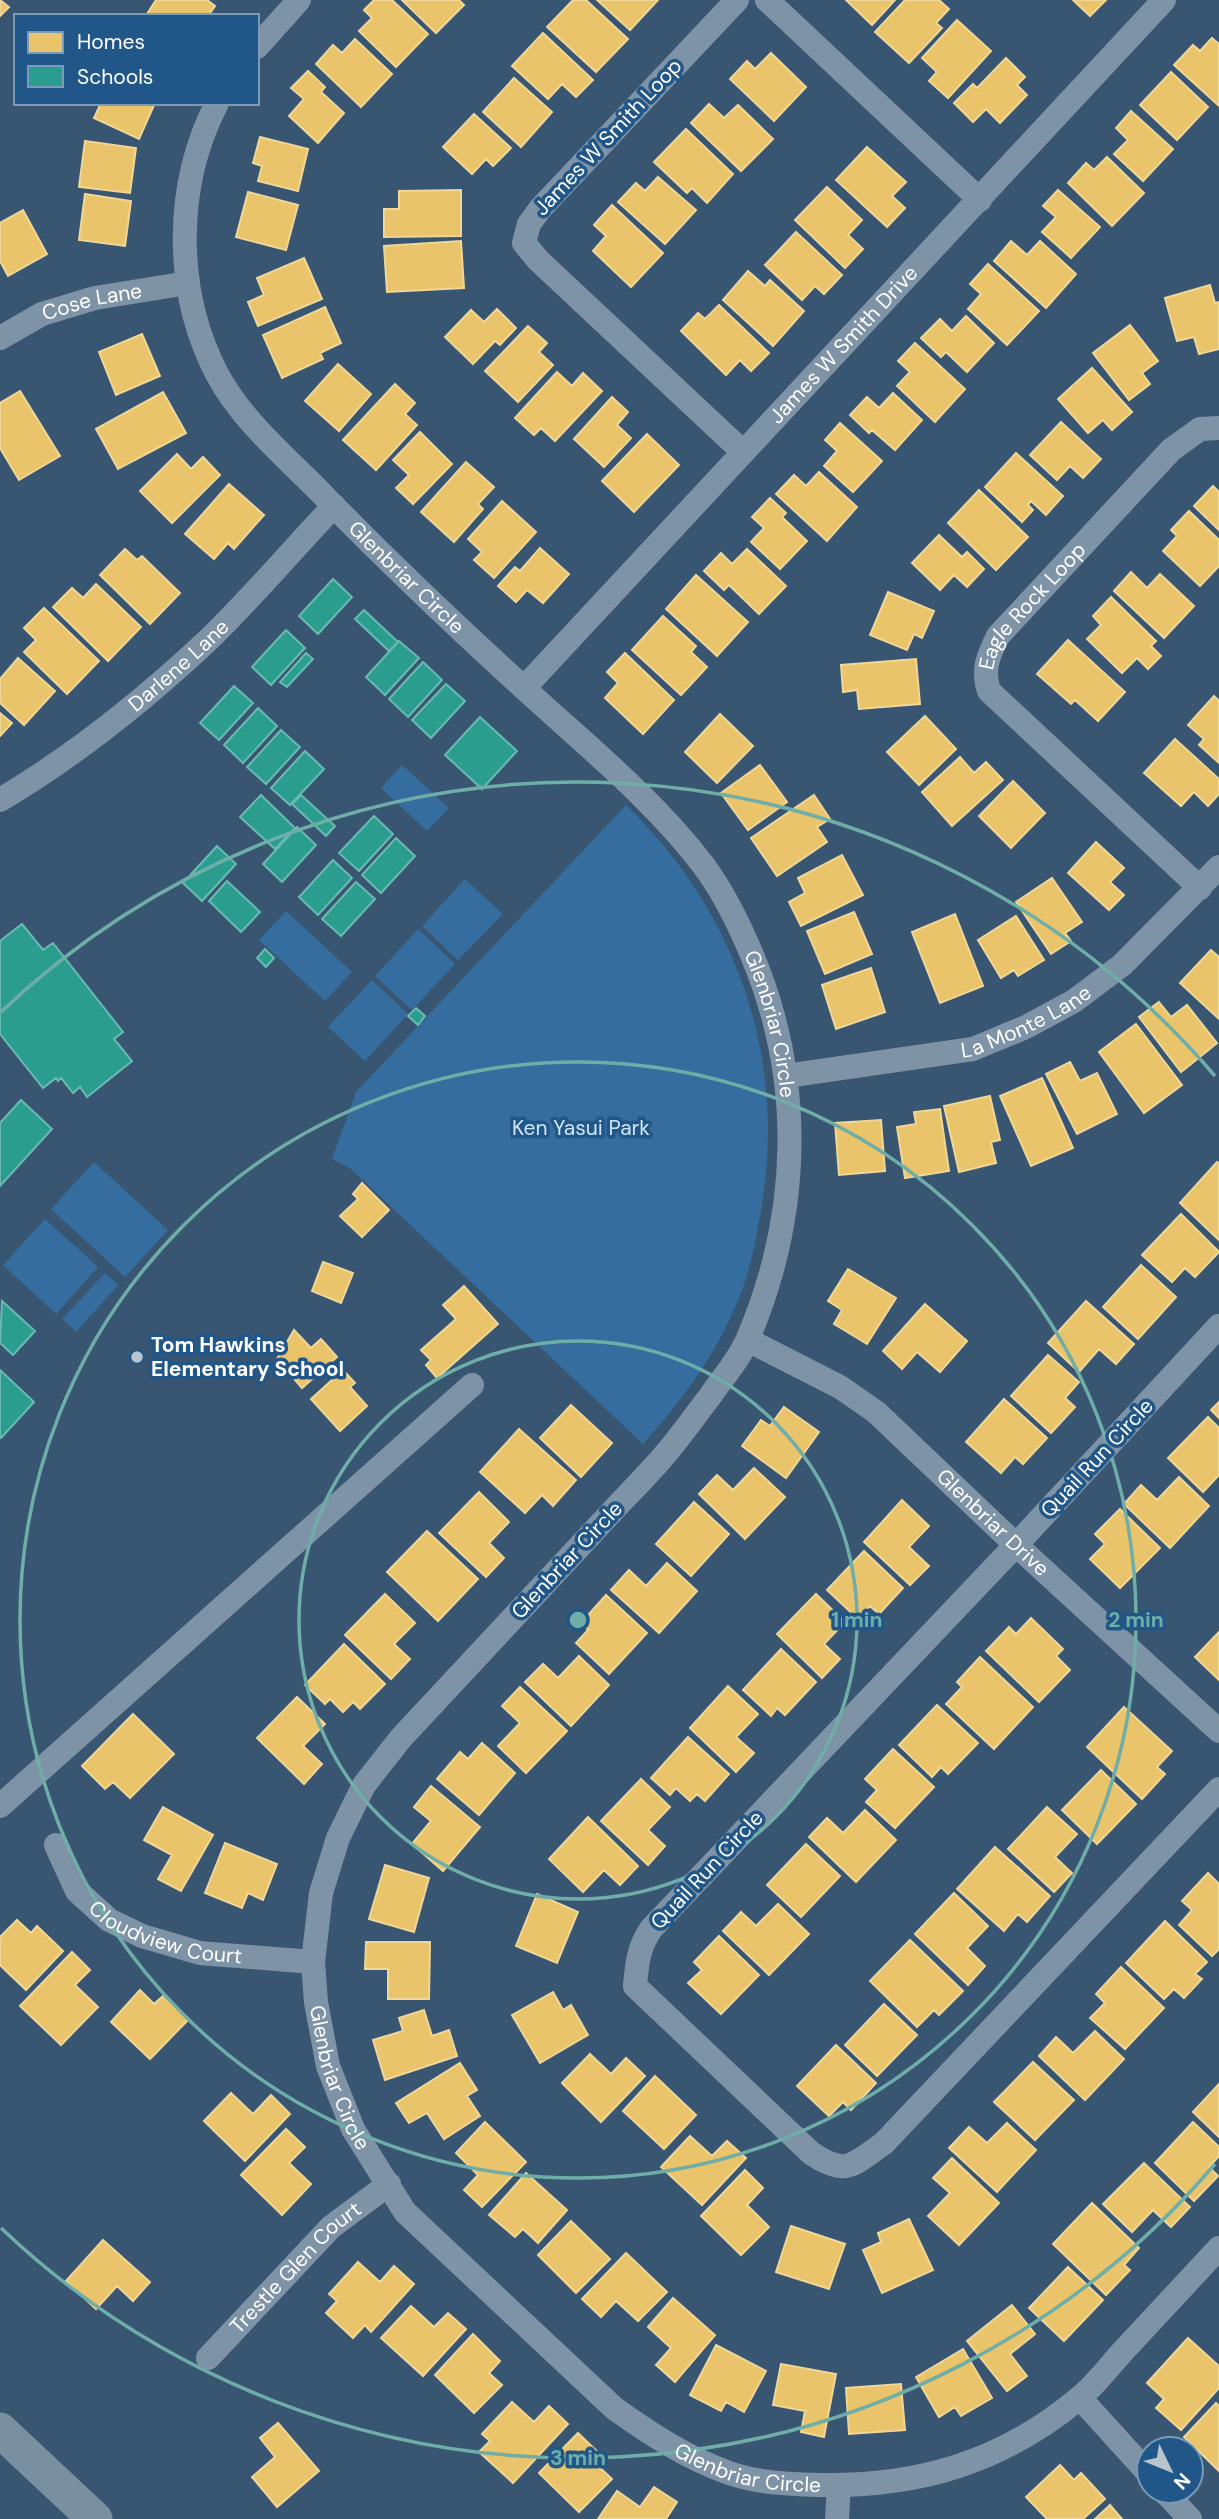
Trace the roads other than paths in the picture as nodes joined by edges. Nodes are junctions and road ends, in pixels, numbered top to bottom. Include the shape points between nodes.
1 (737, 0) edge
2 (767, 0) edge
3 (1164, 0) edge
4 (287, 4) edge
5 (259, 44) edge
6 (216, 105) edge
7 (980, 200) junction
8 (188, 283) junction
9 (0, 338) edge
10 (1219, 428) edge
11 (743, 453) junction
12 (334, 506) junction
13 (524, 688) junction
14 (0, 800) edge
15 (1219, 867) edge
16 (1200, 888) junction
17 (786, 1076) junction
18 (1219, 1326) edge
19 (748, 1340) junction
20 (472, 1385) dead end
21 (1016, 1545) junction
22 (1219, 1731) edge
23 (1219, 1789) edge
24 (0, 1806) edge
25 (56, 1845) dead end
26 (313, 1962) junction
27 (389, 2184) junction
28 (1219, 2248) edge
29 (208, 2358) dead end
30 (1080, 2398) junction
31 (0, 2430) edge
32 (1135, 2459) edge
33 (839, 2485) junction
34 (1177, 2505) edge
35 (87, 2516) edge
36 (837, 2519) edge
37 (1190, 2519) edge

1 - 11 street, James W Smith Loop via 540,209 529,223 524,243
2 - 7 street
3 - 7 street, James W Smith Drive
4 - 5 street
6 - 8 street, Glenbriar Circle via 192,169 183,229
7 - 11 street, James W Smith Drive
8 - 9 street, Cose Lane via 95,298 41,314
8 - 12 street, Glenbriar Circle via 202,338 238,407
10 - 16 street, Eagle Rock Loop via 1200,429 1171,450 998,636 984,678 989,691
11 - 13 street, James W Smith Drive
12 - 13 street, Glenbriar Circle
12 - 14 street, Darlene Lane via 206,641 86,743
13 - 17 street, Glenbriar Circle via 651,803 706,869 735,916 766,989
15 - 16 street, La Monte Lane
16 - 17 street, La Monte Lane via 1122,965 1074,1001 1026,1027 973,1049
17 - 19 street, Glenbriar Circle via 791,1146 787,1203 776,1258
18 - 21 street, Quail Run Circle
19 - 21 street, Glenbriar Drive via 840,1387 876,1412
19 - 26 street, Glenbriar Circle via 668,1452 401,1738 364,1785 338,1838 321,1893
20 - 24 street
21 - 22 street, Glenbriar Drive
21 - 23 street, Quail Run Circle via 650,1929 637,1956 635,1986 811,2153 839,2168 854,2164 884,2143
25 - 26 street, Cloudview Court via 77,1891 109,1920 142,1936 200,1953
26 - 27 street, Glenbriar Circle via 328,2066 353,2129
27 - 29 street, Trestle Glen Court via 331,2227
27 - 33 street, Glenbriar Circle via 405,2212 614,2408 651,2434 731,2474 776,2484
28 - 30 street, Glenbriar Circle
30 - 32 street
30 - 33 street, Glenbriar Circle via 1007,2448 967,2464 882,2483
31 - 35 street
33 - 36 street
34 - 37 street

